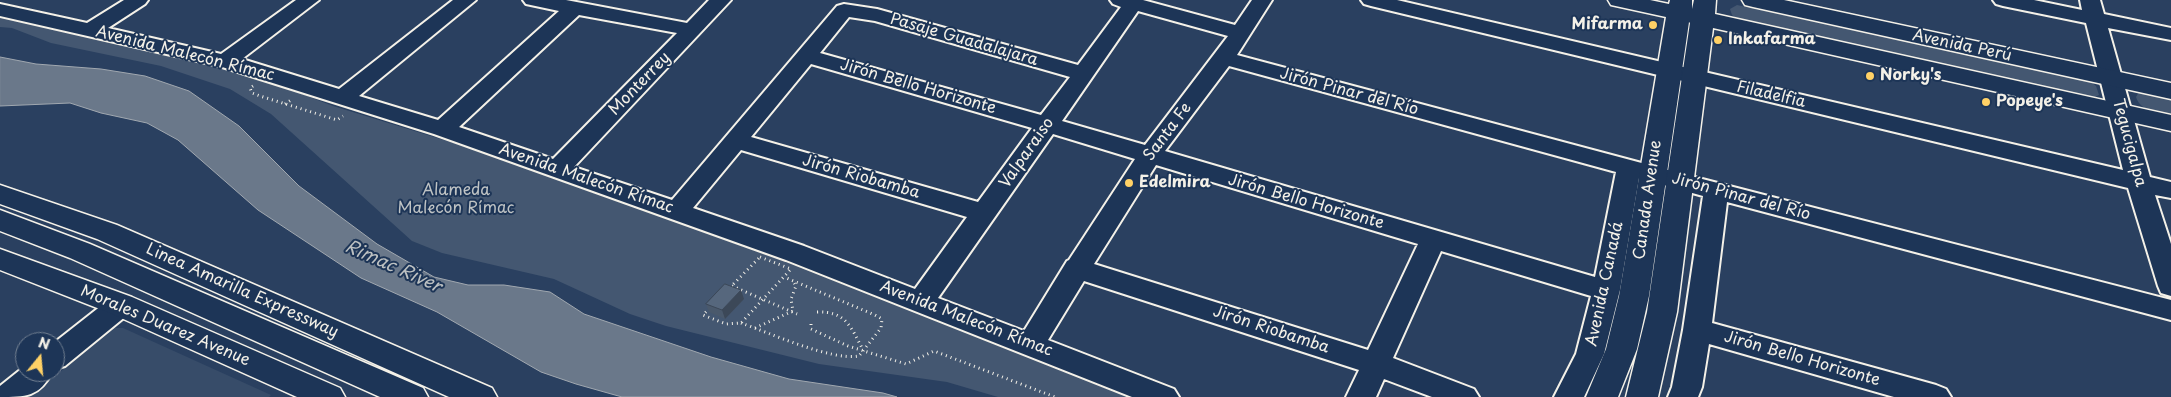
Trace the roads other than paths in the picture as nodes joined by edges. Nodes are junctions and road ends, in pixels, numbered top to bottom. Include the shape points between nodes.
1 (138, 0) edge
2 (292, 0) edge
3 (309, 0) edge
4 (466, 0) edge
5 (533, 0) edge
6 (721, 0) edge
7 (1262, 0) edge
8 (1371, 0) edge
9 (1619, 0) edge
10 (1753, 0) edge
11 (2002, 0) edge
12 (1127, 2) edge
13 (574, 8) junction
14 (883, 8) edge
15 (1692, 8) edge
16 (2092, 9) edge
17 (0, 10) edge
18 (91, 30) junction
19 (692, 30) junction
20 (1240, 33) junction
21 (2171, 34) edge
22 (805, 55) junction
23 (1224, 58) junction
24 (217, 59) junction
25 (1084, 74) junction
26 (1681, 74) junction
27 (2112, 79) junction
28 (2171, 91) edge
29 (342, 98) junction
30 (2121, 112) junction
31 (1048, 123) junction
32 (2171, 123) edge
33 (442, 130) junction
34 (736, 141) junction
35 (1149, 156) junction
36 (558, 169) junction
37 (1641, 170) junction
38 (1679, 181) junction
39 (2139, 183) junction
40 (2171, 190) edge
41 (1716, 191) junction
42 (0, 194) edge
43 (677, 211) junction
44 (985, 213) junction
45 (0, 220) edge
46 (1433, 240) junction
47 (0, 259) edge
48 (1076, 268) junction
49 (2171, 286) edge
50 (1606, 290) junction
51 (920, 302) junction
52 (121, 305) junction
53 (2171, 310) edge
54 (1697, 330) junction
55 (1031, 343) junction
56 (65, 350) edge
57 (1377, 364) junction
58 (26, 382) edge
59 (1163, 396) edge
60 (7, 397) edge
61 (329, 397) edge
62 (412, 397) edge
63 (481, 397) edge
64 (1361, 397) edge
65 (1464, 397) edge
66 (1569, 397) edge
67 (1602, 397) edge
68 (1642, 397) edge
69 (1683, 397) edge
70 (1936, 397) edge

1 - 18 street
2 - 24 street
3 - 24 street
4 - 29 street
5 - 13 street
6 - 19 street, Monterrey
7 - 20 street, Santa Fe
8 - 26 street, Filadelfia
9 - 15 main road, Avenida Perú
10 - 27 main road, Avenida Perú
11 - 16 street
12 - 20 street
12 - 25 street, Valparaiso
13 - 19 street
13 - 33 street
14 - 22 street, Pasaje Guadalajara via 844,10
14 - 25 street, Pasaje Guadalajara
15 - 26 main road, Canada Avenue
15 - 30 main road, Avenida Perú
16 - 21 street
16 - 27 street, Tegucigalpa
17 - 18 street, Avenida Malecón Rímac
18 - 24 street, Avenida Malecón Rímac
19 - 36 street, Monterrey
20 - 23 street, Santa Fe
22 - 31 street, Jirón Bello Horizonte
22 - 34 street
23 - 35 street, Santa Fe
23 - 37 street, Jirón Pinar del Río
24 - 29 street, Avenida Malecón Rímac
25 - 31 street, Valparaiso
26 - 37 main road, Canada Avenue
26 - 38 main road, Canada Avenue
26 - 39 street, Filadelfia
27 - 28 main road, Avenida Perú
27 - 30 street, Tegucigalpa
29 - 33 street, Avenida Malecón Rímac
30 - 32 main road, Avenida Perú
30 - 39 street, Tegucigalpa
31 - 35 street, Jirón Bello Horizonte
31 - 44 street, Valparaiso
33 - 36 street, Avenida Malecón Rímac
34 - 43 street
34 - 44 street, Jirón Riobamba
35 - 46 street, Jirón Bello Horizonte
35 - 48 street, Santa Fe
36 - 43 street, Avenida Malecón Rímac
37 - 38 street, Jirón Pinar del Río
37 - 50 street, Avenida Canadá
37 - 67 main road, Canada Avenue via 1634,299 1610,382
38 - 41 street, Jirón Pinar del Río
38 - 68 main road, Canada Avenue via 1662,312
39 - 40 street, Filadelfia
39 - 49 street, Tegucigalpa
41 - 53 street, Jirón Pinar del Río
41 - 54 street
42 - 63 main road, Linea Amarilla Expressway via 107,232
43 - 51 street, Avenida Malecón Rímac
44 - 51 street, Valparaiso
45 - 62 main road, Linea Amarilla Expressway via 80,251
46 - 50 street, Jirón Bello Horizonte
46 - 57 street
47 - 52 main road, Morales Duarez Avenue
48 - 55 street, Santa Fe
48 - 57 street, Jirón Riobamba
50 - 66 street, Avenida Canadá via 1590,354
51 - 55 street, Avenida Malecón Rímac
52 - 56 street
52 - 61 main road, Morales Duarez Avenue
54 - 69 street
54 - 70 street, Jirón Bello Horizonte
55 - 59 street, Avenida Malecón Rímac
57 - 64 street
57 - 65 street, Jirón Riobamba
58 - 60 street

